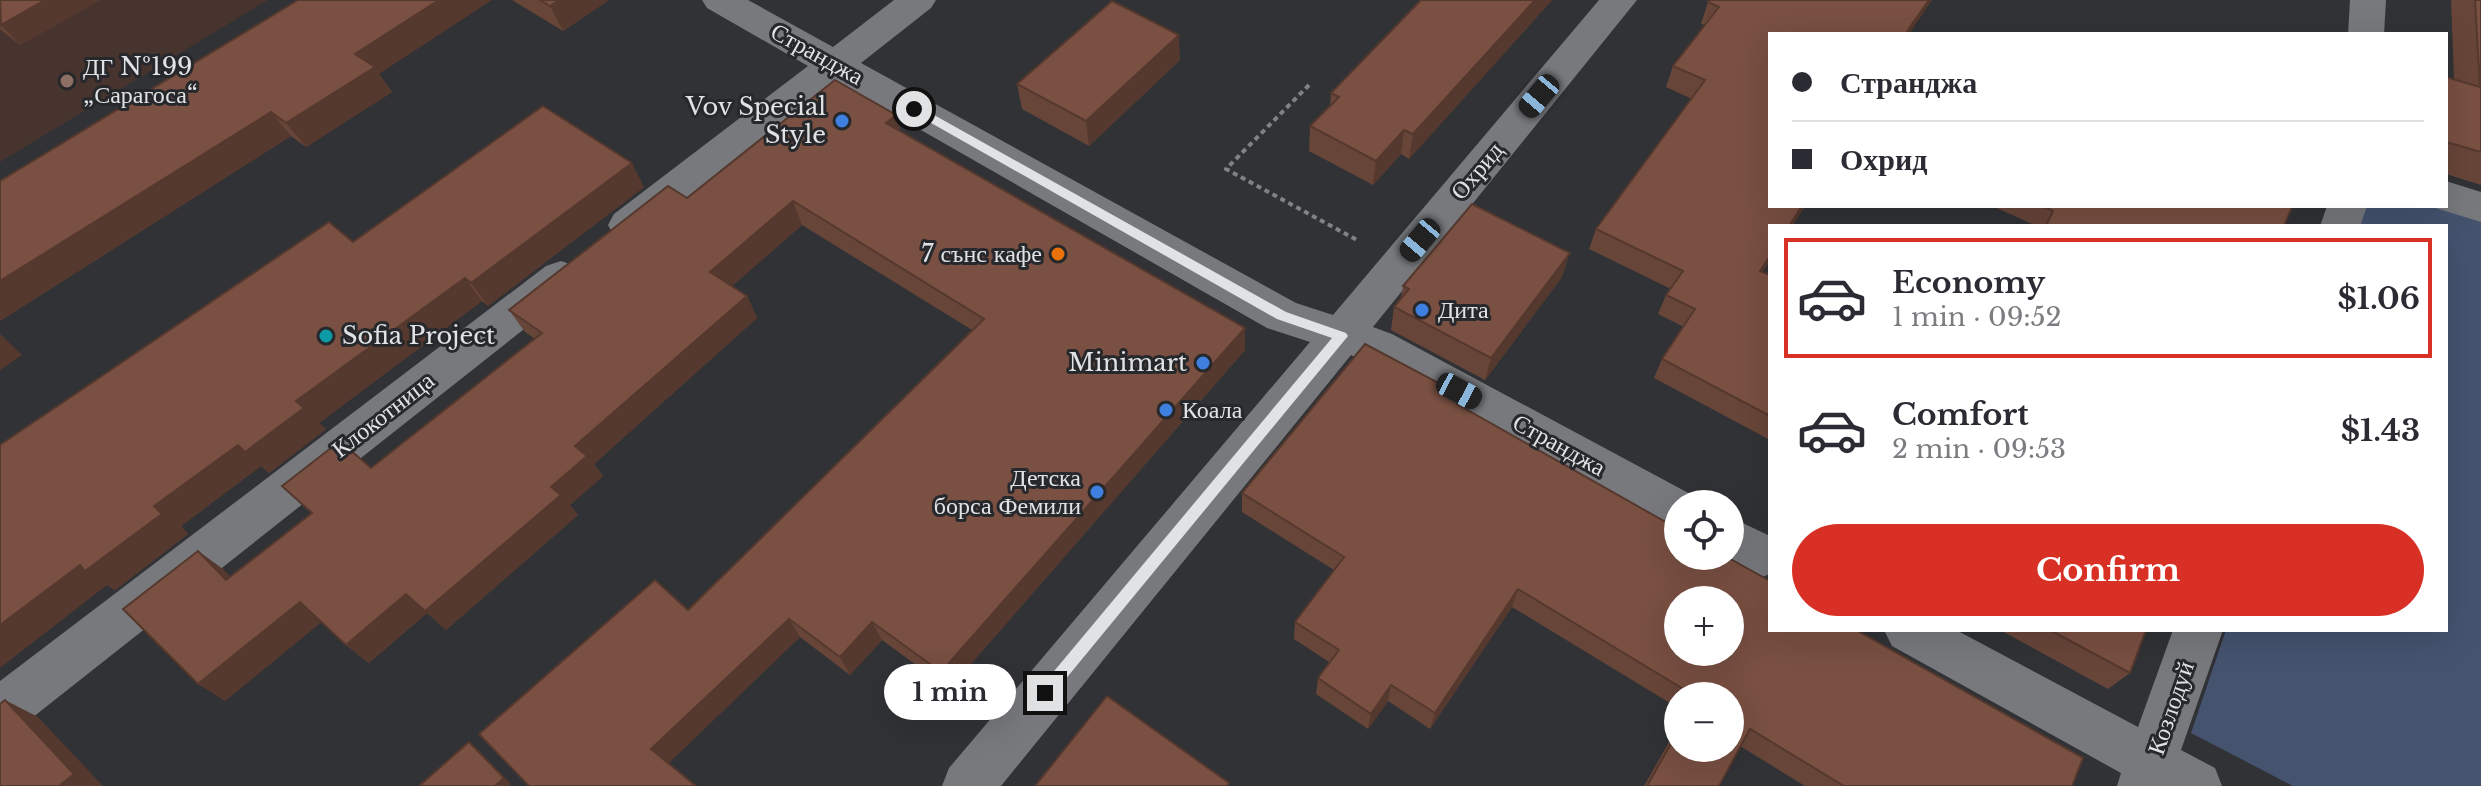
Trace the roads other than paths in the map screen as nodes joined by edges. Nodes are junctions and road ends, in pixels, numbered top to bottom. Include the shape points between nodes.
1 (720, 0) edge
2 (918, 0) edge
3 (1619, 0) edge
4 (2368, 0) edge
5 (2366, 32) edge
6 (835, 64) junction
7 (2448, 197) edge
8 (2481, 207) edge
9 (1341, 336) junction
10 (1664, 502) edge
11 (1912, 632) edge
12 (2197, 632) edge
13 (0, 712) edge
14 (2148, 774) edge
15 (968, 786) edge
16 (2196, 786) edge

1 - 6 street, Странджа
2 - 6 street, Клокотница
3 - 9 street, Охрид
4 - 5 street
6 - 9 street, Странджа via 1282,316
6 - 13 street, Клокотница
7 - 8 street
9 - 10 street, Странджа via 1377,346
9 - 15 street, Охрид
11 - 14 street
12 - 14 street, Козлодуй
14 - 16 street

